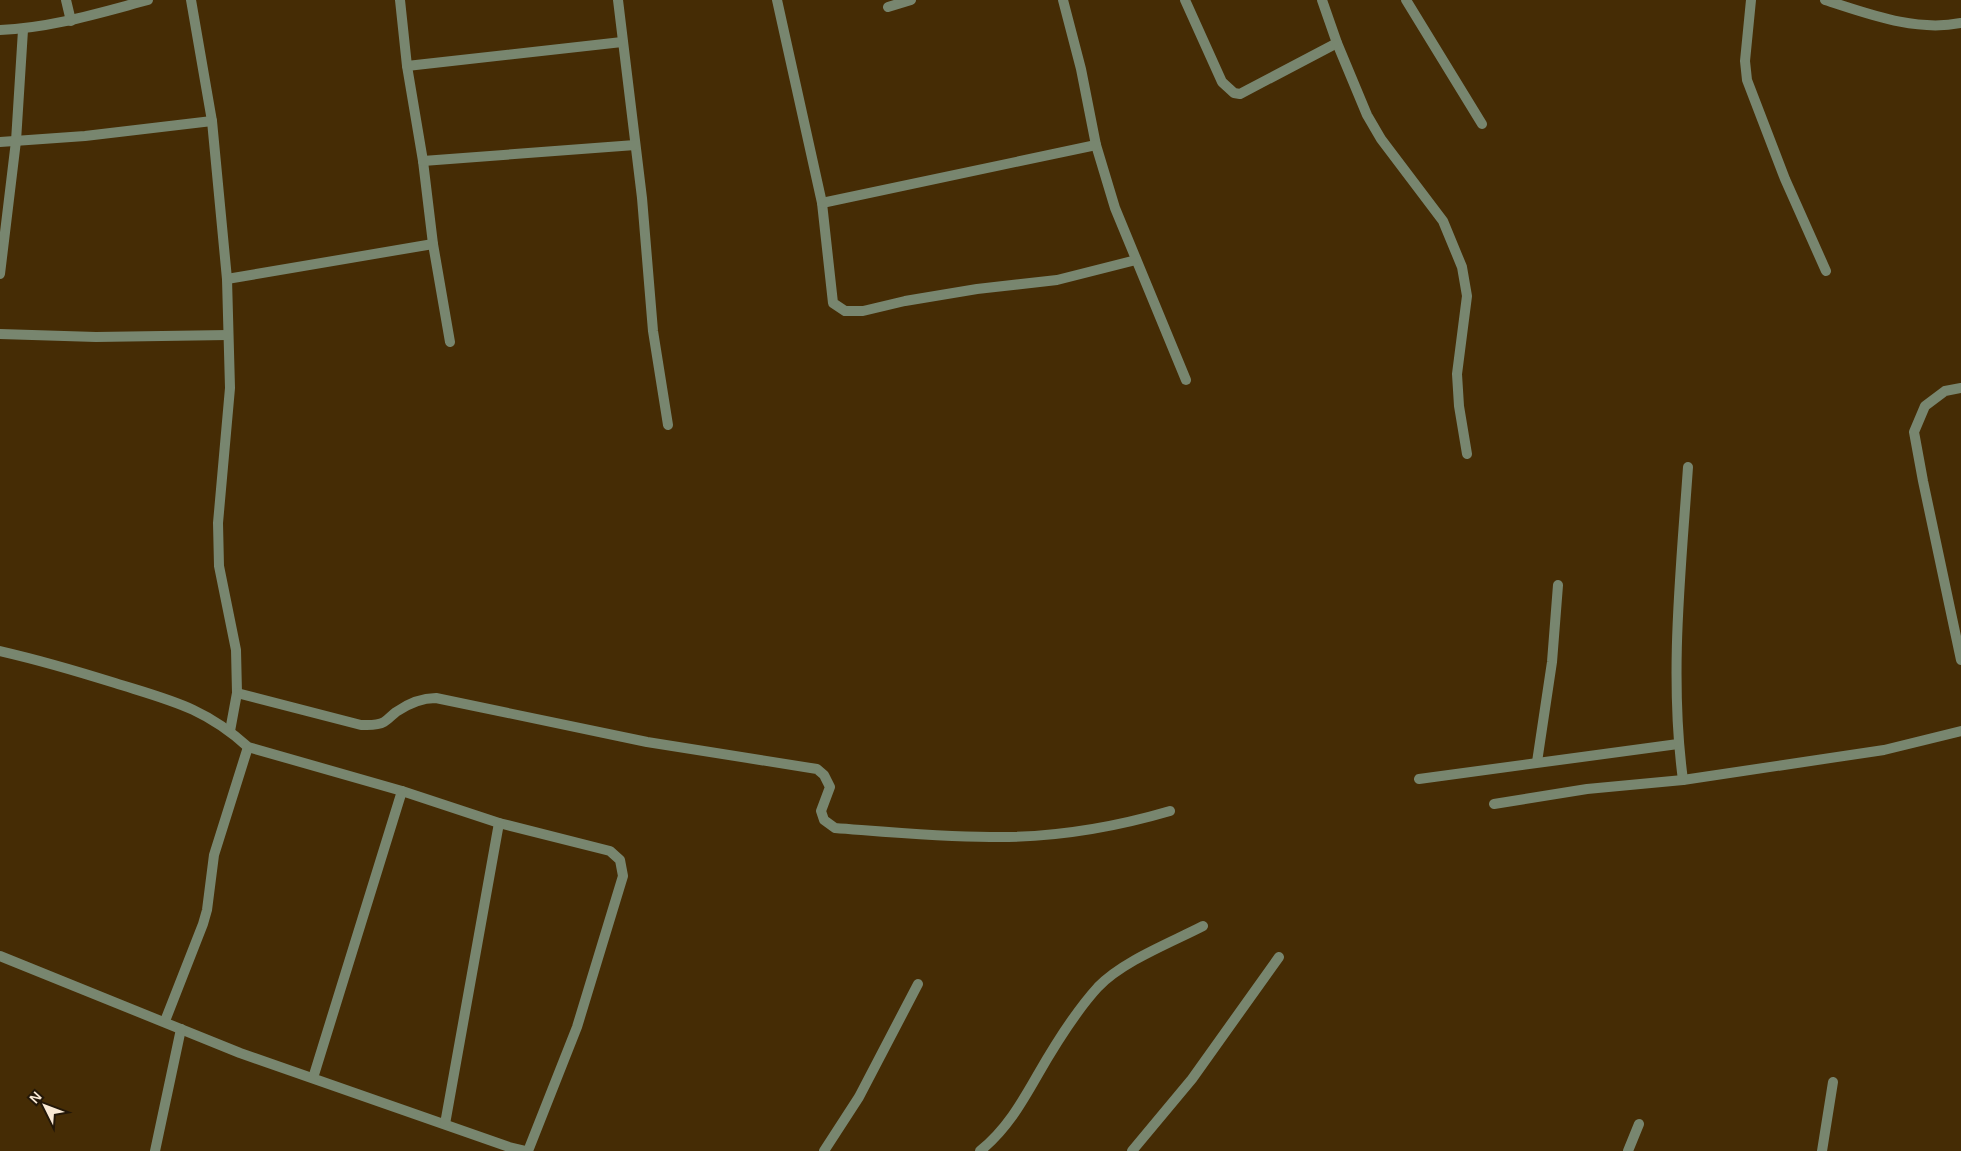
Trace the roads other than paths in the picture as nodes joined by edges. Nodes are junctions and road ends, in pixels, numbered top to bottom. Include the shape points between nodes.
1 (66, 0) edge
2 (148, 0) edge
3 (191, 0) edge
4 (400, 0) edge
5 (618, 0) edge
6 (777, 0) edge
7 (911, 0) edge
8 (1063, 0) edge
9 (1185, 0) edge
10 (1322, 0) edge
11 (1406, 0) edge
12 (1751, 0) edge
13 (1825, 0) edge
14 (888, 7) dead end
15 (71, 21) junction
16 (1961, 23) edge
17 (0, 30) edge
18 (23, 30) junction
19 (622, 42) junction
20 (1337, 43) junction
21 (407, 66) junction
22 (212, 121) junction
23 (1482, 124) dead end
24 (0, 142) edge
25 (16, 142) junction
26 (636, 145) junction
27 (1096, 145) junction
28 (423, 161) junction
29 (822, 203) junction
30 (433, 244) junction
31 (1136, 260) junction
32 (1826, 271) dead end
33 (0, 274) edge
34 (227, 279) junction
35 (0, 327) edge
36 (0, 334) edge
37 (228, 335) junction
38 (450, 342) dead end
39 (1186, 380) dead end
40 (1961, 388) edge
41 (668, 425) dead end
42 (1466, 454) dead end
43 (1688, 466) dead end
44 (1558, 585) dead end
45 (0, 651) edge
46 (1961, 660) edge
47 (237, 693) junction
48 (230, 731) junction
49 (1961, 731) edge
50 (1678, 744) junction
51 (248, 748) junction
52 (1537, 762) junction
53 (1419, 779) dead end
54 (1683, 780) junction
55 (402, 791) junction
56 (1494, 804) dead end
57 (1170, 811) dead end
58 (499, 823) junction
59 (1203, 926) dead end
60 (0, 956) edge
61 (1280, 957) dead end
62 (918, 984) dead end
63 (165, 1021) junction
64 (181, 1029) junction
65 (313, 1078) junction
66 (1833, 1082) dead end
67 (445, 1124) junction
68 (1639, 1124) dead end
69 (155, 1151) edge
70 (527, 1151) edge
71 (824, 1151) edge
72 (980, 1151) edge
73 (1132, 1151) edge
74 (1628, 1151) edge
75 (1822, 1151) edge

1 - 15 street
2 - 15 street
3 - 22 street
4 - 21 street
5 - 19 street
6 - 29 street
7 - 14 street
8 - 27 street
9 - 20 street via 1222,82 1234,93 1240,94
10 - 20 street
11 - 23 street
12 - 32 street via 1745,60 1747,80 1785,179
13 - 16 street via 1893,22
15 - 18 street
17 - 18 street
18 - 25 street
19 - 21 street
19 - 26 street
20 - 42 street via 1367,115 1381,140 1443,221 1462,267 1467,296 1457,374
21 - 28 street
22 - 25 street
22 - 34 street
24 - 25 street
25 - 33 street
26 - 28 street
26 - 41 street via 653,331
27 - 29 street
27 - 31 street via 1115,208
28 - 30 street
29 - 31 street via 833,303 845,311 863,311 976,290 1057,280
30 - 34 street
30 - 38 street
31 - 39 street
34 - 37 street
35 - 36 street
36 - 37 street via 96,337
37 - 47 street via 229,407 218,540 219,566 236,650
40 - 46 street via 1945,391 1925,406 1914,432
43 - 50 street via 1677,632
44 - 52 street via 1552,662
45 - 48 street via 63,666 185,705
47 - 48 street
47 - 57 street via 361,725 384,722 415,701 436,698 647,742 817,770 824,775 830,787 821,811 824,820 835,828 992,838 1086,830
48 - 51 street
49 - 54 street via 1884,750
50 - 52 street
50 - 54 street
51 - 55 street
51 - 63 street via 214,855 203,924
52 - 53 street
54 - 56 street via 1587,789
55 - 58 street
55 - 65 street
58 - 67 street
58 - 70 street via 610,851 620,860 623,876 577,1027
59 - 72 street via 1118,970 1098,988 1056,1046 1013,1117
60 - 63 street
61 - 73 street via 1192,1079
62 - 71 street via 859,1097
63 - 64 street
64 - 65 street
64 - 69 street
65 - 67 street
66 - 75 street
67 - 70 street
68 - 74 street

